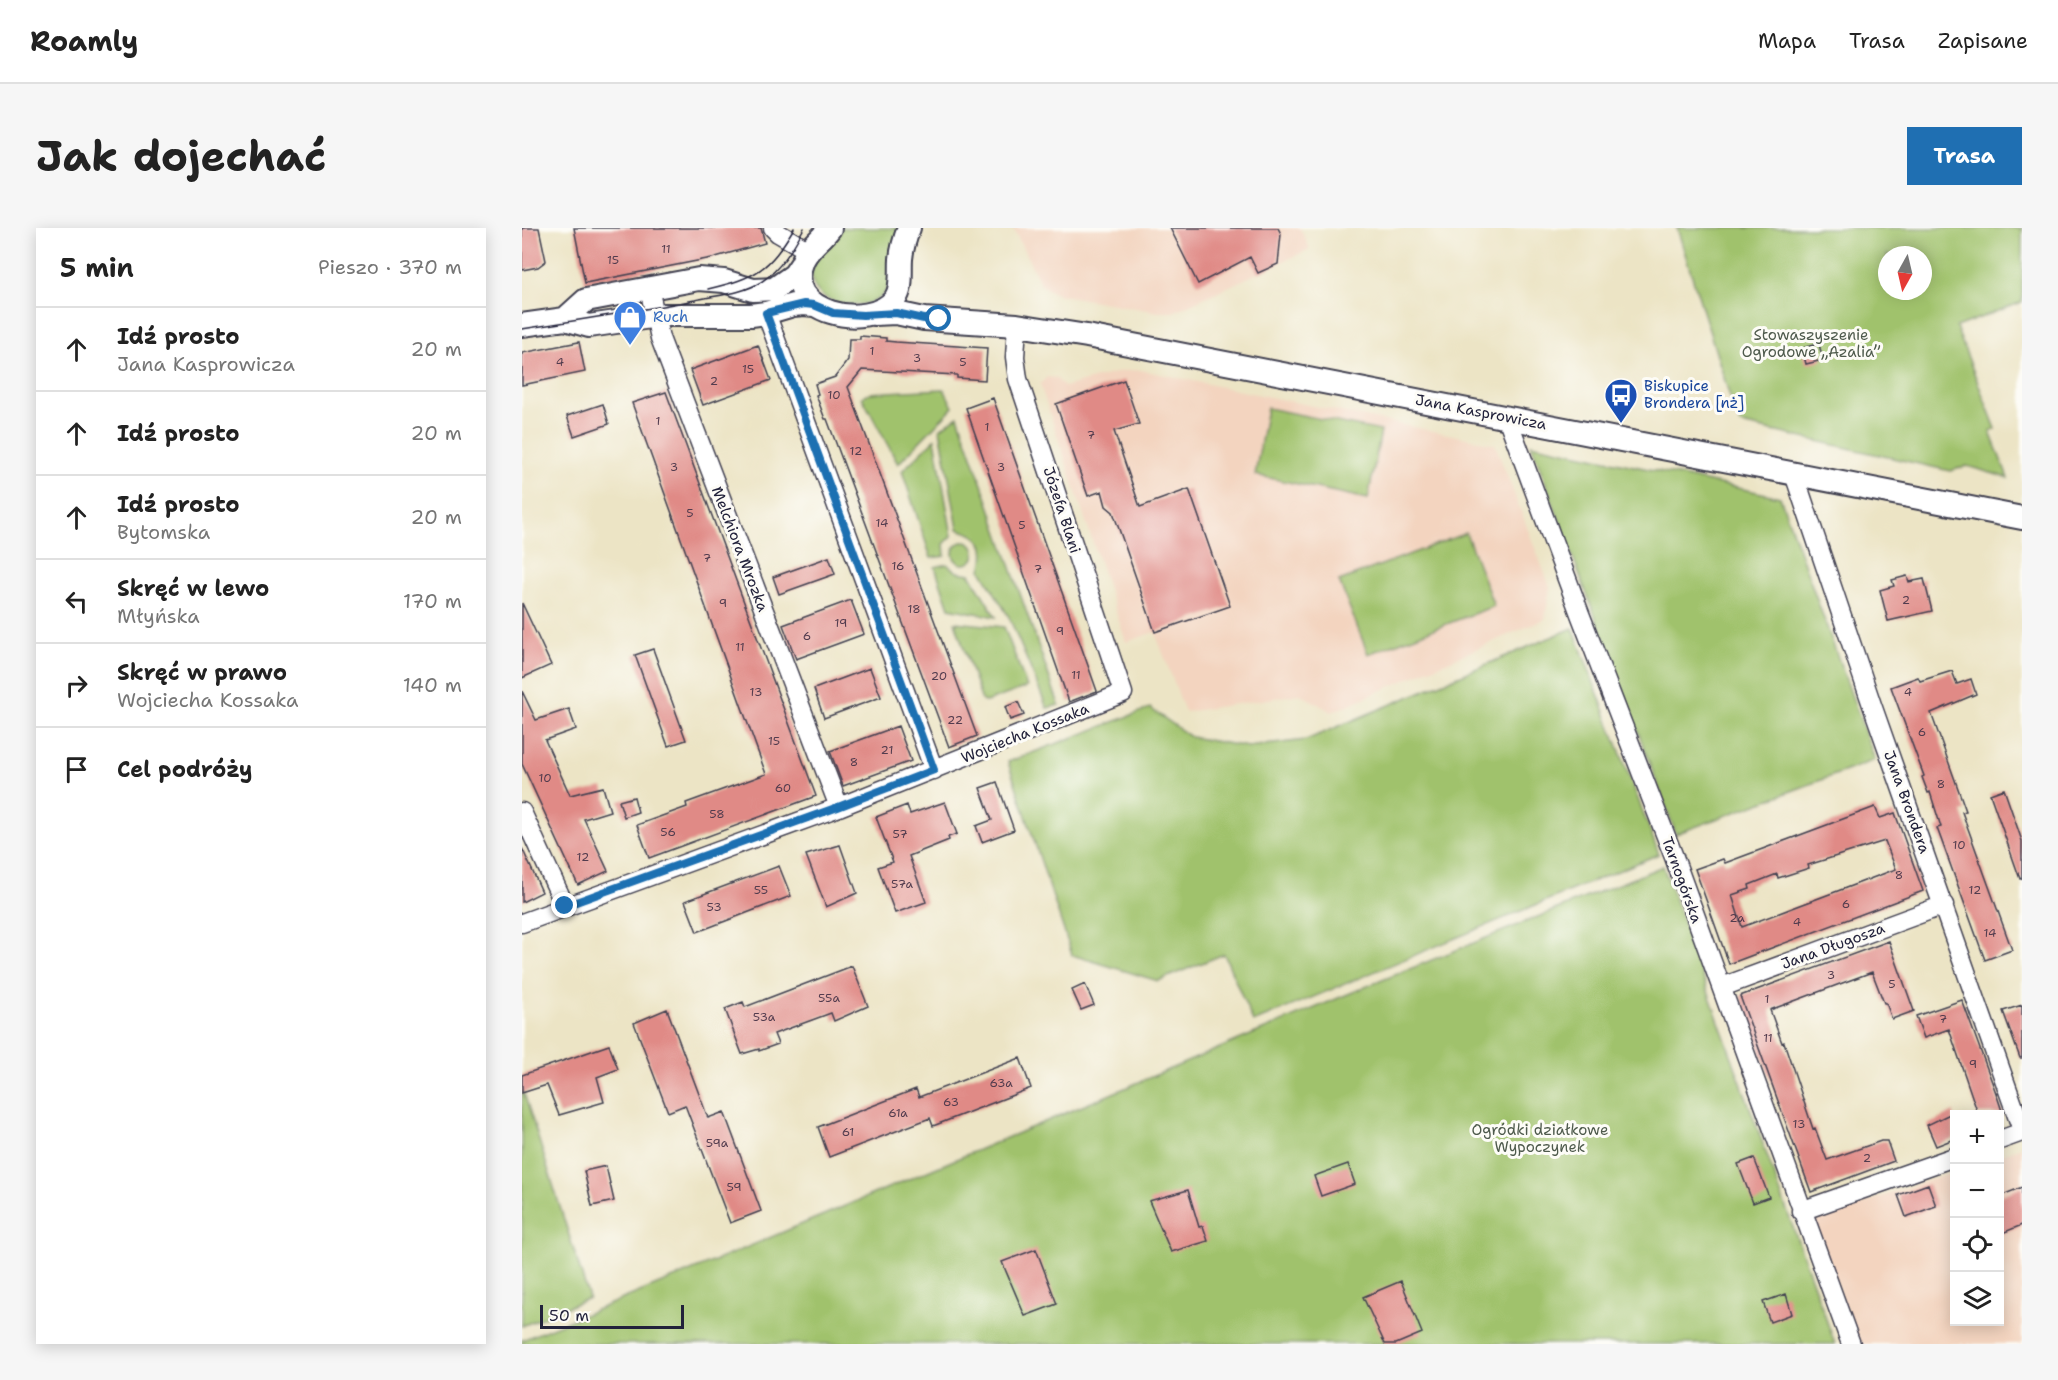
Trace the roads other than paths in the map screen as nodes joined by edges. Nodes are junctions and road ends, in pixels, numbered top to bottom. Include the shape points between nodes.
1 (773, 228) edge
2 (830, 228) edge
3 (909, 228) edge
4 (805, 257) junction
5 (901, 277) junction
6 (649, 288) junction
7 (814, 305) junction
8 (766, 313) junction
9 (874, 314) junction
10 (654, 316) junction
11 (565, 319) junction
12 (939, 319) junction
13 (522, 325) edge
14 (1017, 325) junction
15 (1508, 417) junction
16 (1794, 474) junction
17 (2022, 518) edge
18 (1123, 693) joint
19 (934, 770) junction
20 (838, 807) junction
21 (522, 812) edge
22 (1944, 905) junction
23 (565, 906) junction
24 (522, 923) edge
25 (1722, 987) junction
26 (2022, 1131) edge
27 (2004, 1138) edge
28 (1950, 1158) edge
29 (1801, 1211) junction
30 (1851, 1344) edge

1 - 4 street
2 - 4 street
3 - 5 street via 903,244
4 - 6 street via 794,275 774,289 747,289 712,279
4 - 7 street via 800,274 803,291
5 - 9 street via 897,296
5 - 12 street, Jana Kasprowicza via 911,301
6 - 10 street, Melchiora Mrozka
6 - 11 street via 586,300
7 - 8 street via 793,305
7 - 9 street, Jana Kasprowicza via 833,313
8 - 10 street
8 - 19 street
9 - 12 street, Jana Kasprowicza
10 - 11 street via 590,326
10 - 20 street, Melchiora Mrozka
11 - 13 street
12 - 14 street, Jana Kasprowicza
14 - 15 street, Jana Kasprowicza
14 - 18 street, Józefa Blani via 1018,379
15 - 16 street, Jana Kasprowicza
15 - 25 street, Tarnogórska
16 - 17 street, Jana Kasprowicza
16 - 22 street, Jana Brondera
18 - 19 street, Wojciecha Kossaka
19 - 20 street, Wojciecha Kossaka
20 - 23 street, Wojciecha Kossaka
21 - 23 street
22 - 25 street, Jana Długosza
22 - 26 street, Jana Brondera
23 - 24 street, Wojciecha Kossaka
25 - 29 street, Tarnogórska
26 - 27 street
28 - 29 street
29 - 30 street, Tarnogórska

